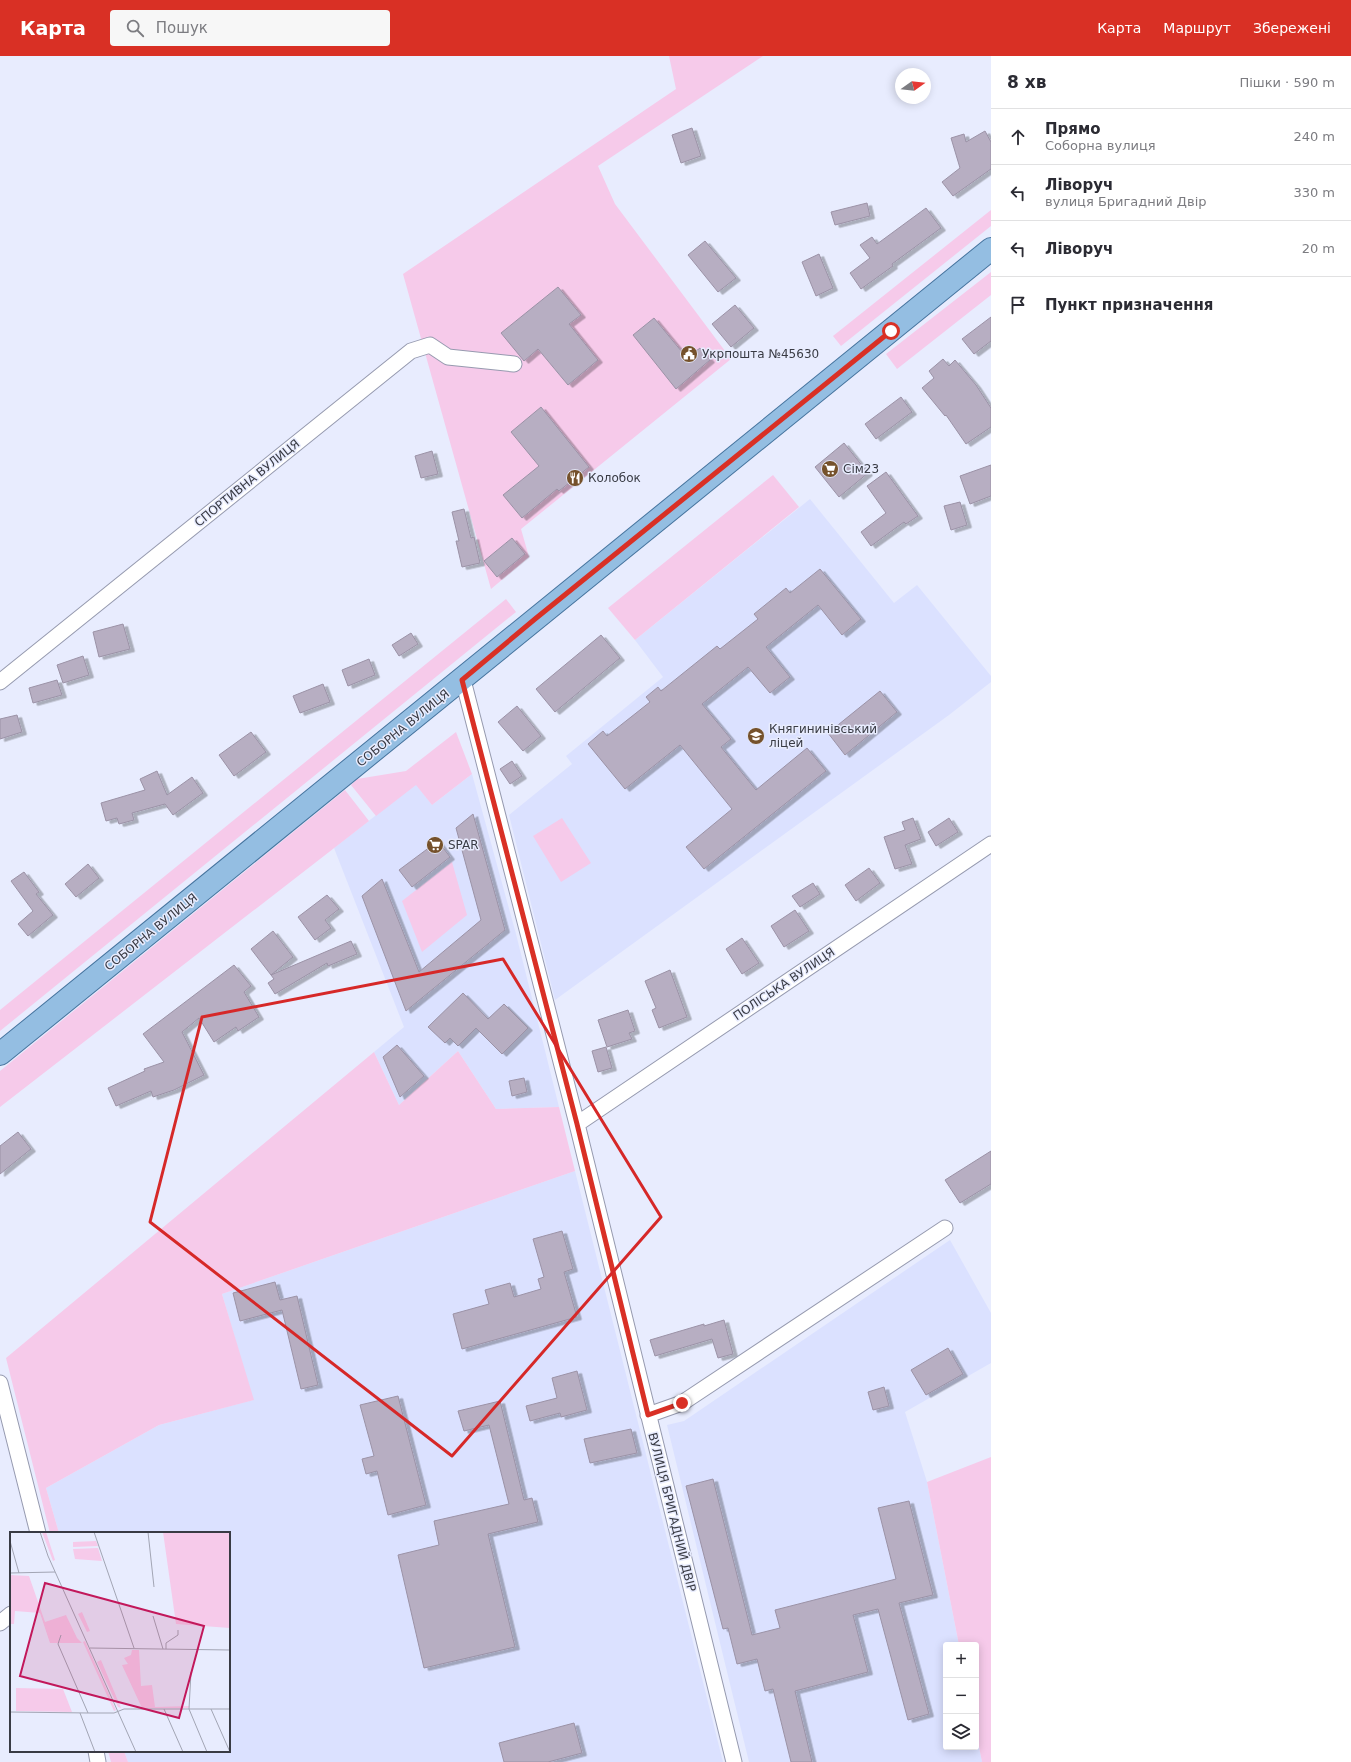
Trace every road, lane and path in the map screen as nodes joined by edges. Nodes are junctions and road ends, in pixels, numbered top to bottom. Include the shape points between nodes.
1 (991, 249) edge
2 (514, 364) dead end
3 (462, 680) junction
4 (0, 682) edge
5 (991, 844) edge
6 (0, 1054) edge
7 (577, 1124) junction
8 (944, 1228) dead end
9 (0, 1382) edge
10 (648, 1415) junction
11 (38, 1532) edge
12 (10, 1615) edge
13 (0, 1623) edge
14 (96, 1752) edge
15 (98, 1762) edge
16 (734, 1762) edge

1 - 3 main road, СОБОРНА ВУЛИЦЯ
2 - 4 street, СПОРТИВНА ВУЛИЦЯ via 448,357 430,345 411,351
3 - 6 main road, СОБОРНА ВУЛИЦЯ
3 - 7 street, ВУЛИЦЯ БРИГАДНИЙ ДВІР
5 - 7 street, ПОЛІСЬКА ВУЛИЦЯ
7 - 10 street, ВУЛИЦЯ БРИГАДНИЙ ДВІР
8 - 10 street via 682,1403
9 - 11 street
10 - 16 street, ВУЛИЦЯ БРИГАДНИЙ ДВІР
12 - 13 street
14 - 15 street

